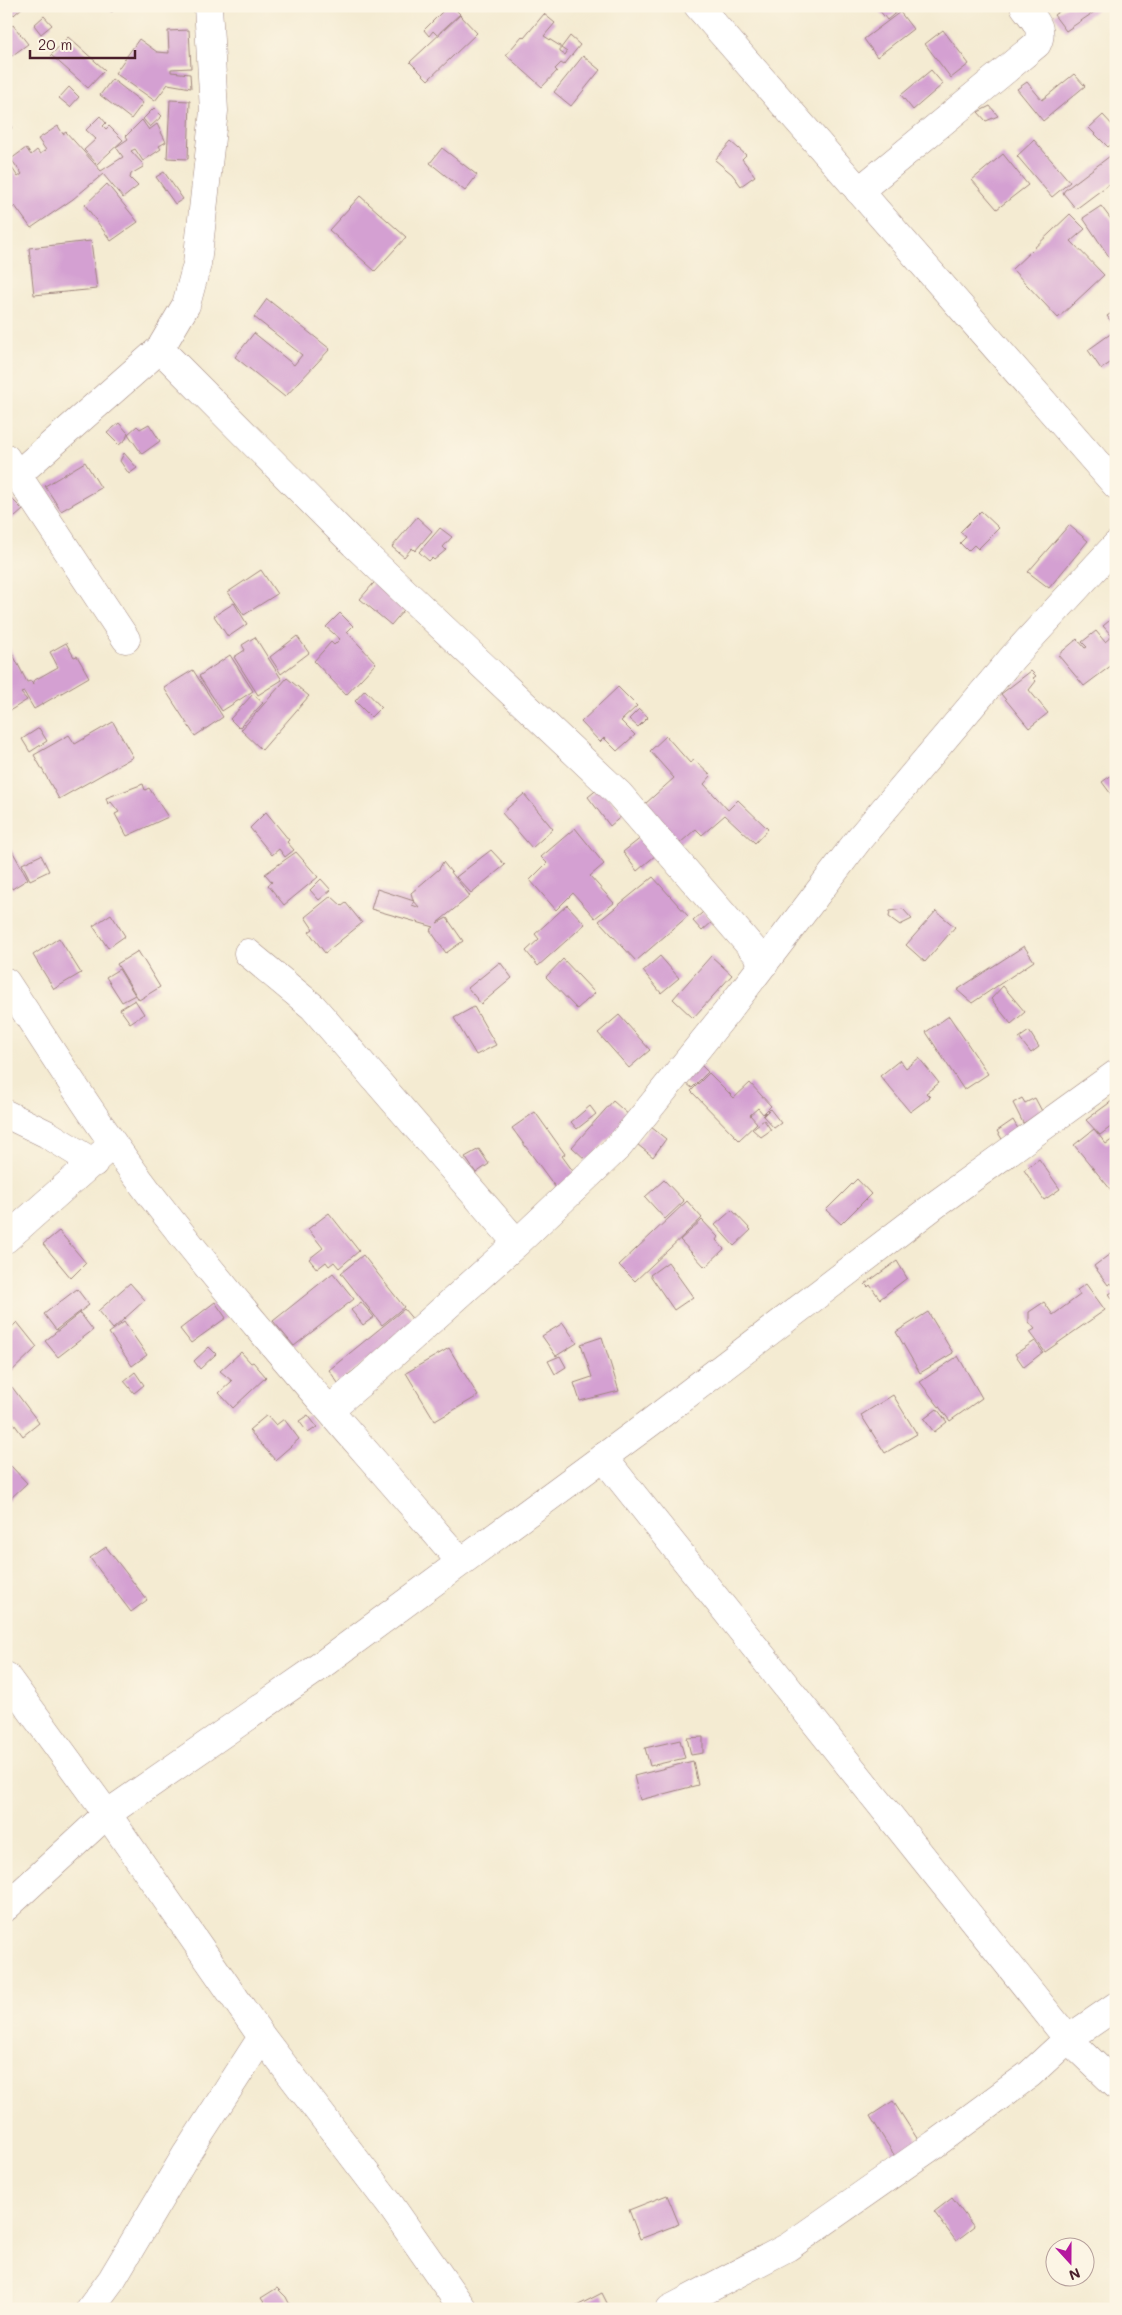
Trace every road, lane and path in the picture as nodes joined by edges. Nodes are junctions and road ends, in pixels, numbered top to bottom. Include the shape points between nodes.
1 (208, 6) edge
2 (698, 6) edge
3 (1024, 6) edge
4 (860, 191) junction
5 (160, 349) junction
6 (12, 467) edge
7 (1116, 484) edge
8 (1116, 545) edge
9 (126, 639) dead end
10 (248, 953) dead end
11 (765, 963) junction
12 (6, 982) edge
13 (1116, 1074) edge
14 (6, 1114) edge
15 (113, 1144) junction
16 (94, 1163) junction
17 (6, 1239) edge
18 (517, 1242) junction
19 (330, 1409) junction
20 (603, 1457) junction
21 (460, 1561) junction
22 (6, 1676) edge
23 (107, 1814) junction
24 (6, 1907) edge
25 (1116, 2006) edge
26 (262, 2037) junction
27 (1068, 2039) junction
28 (1116, 2085) edge
29 (90, 2309) edge
30 (463, 2309) edge
31 (670, 2309) edge

1 - 5 street via 214,111 198,264 186,305
2 - 4 street
3 - 4 street via 1040,27 1037,44
4 - 7 street
5 - 6 street
5 - 11 street via 354,544 619,794
6 - 9 street
8 - 11 street via 1013,657 866,832
10 - 18 street via 314,1007
11 - 18 street via 619,1146
12 - 15 street
13 - 20 street via 935,1205
14 - 16 street
15 - 16 street
15 - 19 street via 164,1212 298,1376
16 - 17 street
18 - 19 street
19 - 21 street
20 - 21 street
20 - 27 street
21 - 23 street via 312,1672
22 - 23 street
23 - 24 street
23 - 26 street
25 - 27 street
26 - 29 street via 187,2153 112,2280
26 - 30 street via 391,2206
27 - 28 street
27 - 31 street via 1030,2074 936,2144 788,2247

